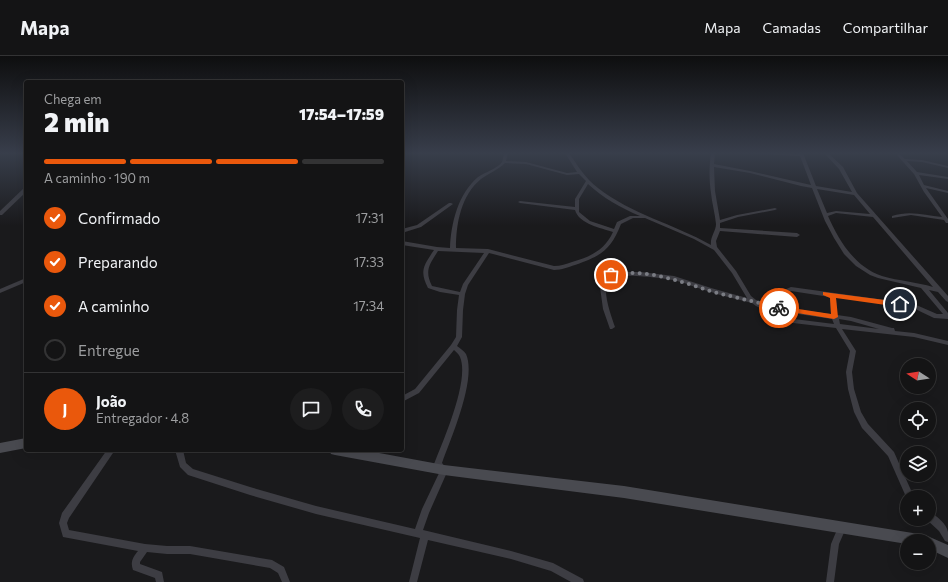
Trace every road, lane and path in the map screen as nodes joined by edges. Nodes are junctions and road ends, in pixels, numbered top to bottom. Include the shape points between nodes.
1 (481, 178) edge
2 (585, 178) edge
3 (712, 178) edge
4 (773, 178) edge
5 (811, 178) edge
6 (846, 178) edge
7 (919, 178) edge
8 (588, 181) junction
9 (924, 186) junction
10 (815, 188) junction
11 (24, 192) edge
12 (948, 192) edge
13 (855, 194) junction
14 (520, 202) dead end
15 (450, 204) dead end
16 (576, 209) junction
17 (775, 209) dead end
18 (0, 214) edge
19 (826, 215) junction
20 (875, 216) junction
21 (644, 217) junction
22 (894, 217) dead end
23 (947, 220) edge
24 (718, 222) junction
25 (718, 229) junction
26 (404, 231) edge
27 (616, 232) junction
28 (797, 235) dead end
29 (404, 243) edge
30 (437, 249) junction
31 (715, 249) junction
32 (453, 250) junction
33 (488, 251) junction
34 (24, 281) edge
35 (923, 286) junction
36 (0, 291) edge
37 (786, 291) dead end
38 (940, 291) junction
39 (462, 294) junction
40 (825, 294) junction
41 (948, 300) edge
42 (754, 301) junction
43 (834, 317) junction
44 (948, 317) edge
45 (612, 327) dead end
46 (838, 327) junction
47 (905, 334) junction
48 (948, 343) edge
49 (454, 347) junction
50 (404, 398) edge
51 (24, 443) edge
52 (0, 448) edge
53 (110, 452) edge
54 (180, 452) edge
55 (346, 452) edge
56 (444, 470) junction
57 (907, 490) edge
58 (936, 522) edge
59 (842, 528) junction
60 (421, 535) junction
61 (900, 537) edge
62 (948, 538) edge
63 (936, 546) edge
64 (146, 548) junction
65 (948, 552) edge
66 (160, 582) edge
67 (286, 582) edge
68 (413, 582) edge
69 (580, 582) edge
70 (830, 582) edge

1 - 32 street via 460,206 455,220
2 - 8 street
3 - 24 street
4 - 10 street
5 - 10 street
6 - 13 street
7 - 9 street
8 - 16 street via 577,199
8 - 21 street via 610,198
9 - 12 street
9 - 23 street
10 - 13 street
10 - 19 street
11 - 18 street
13 - 20 street
14 - 16 street
15 - 26 street via 419,226
16 - 27 street via 588,222
17 - 24 street
19 - 20 street via 836,212
19 - 35 street via 840,244 858,265 876,275
20 - 38 street
21 - 27 street via 624,220
21 - 31 street via 700,240
22 - 23 street via 911,214
24 - 25 street
25 - 28 street
25 - 31 street via 713,241
27 - 33 street via 604,250 560,268
29 - 30 street
30 - 32 street
30 - 39 street via 425,268 426,280 430,287
31 - 42 street
32 - 33 street
33 - 39 street via 465,285
34 - 36 street
35 - 38 street
35 - 44 street
37 - 40 street via 791,289
38 - 41 street
39 - 49 street via 460,337
40 - 43 street via 833,296
40 - 44 street via 914,306 931,314
42 - 43 street via 785,310
42 - 45 street via 674,278 641,274 611,275 603,287
42 - 46 street via 765,309 793,321
43 - 46 street
43 - 47 street
46 - 47 street
46 - 57 street via 854,354 849,372 858,412 865,426 891,454
47 - 48 street
49 - 50 street via 417,391
49 - 56 street via 462,353 466,366 463,394 438,464
51 - 52 main road
53 - 64 street via 65,516 63,523 66,534
54 - 60 street via 183,464 191,472 308,508
55 - 56 main road
56 - 59 main road via 616,491
56 - 60 street via 424,512
58 - 62 street
59 - 61 main road
59 - 70 street via 835,544
60 - 68 street
60 - 69 street via 553,567
63 - 65 main road
64 - 66 street via 136,561 136,567 155,572
64 - 67 street via 190,550 272,564 281,570

